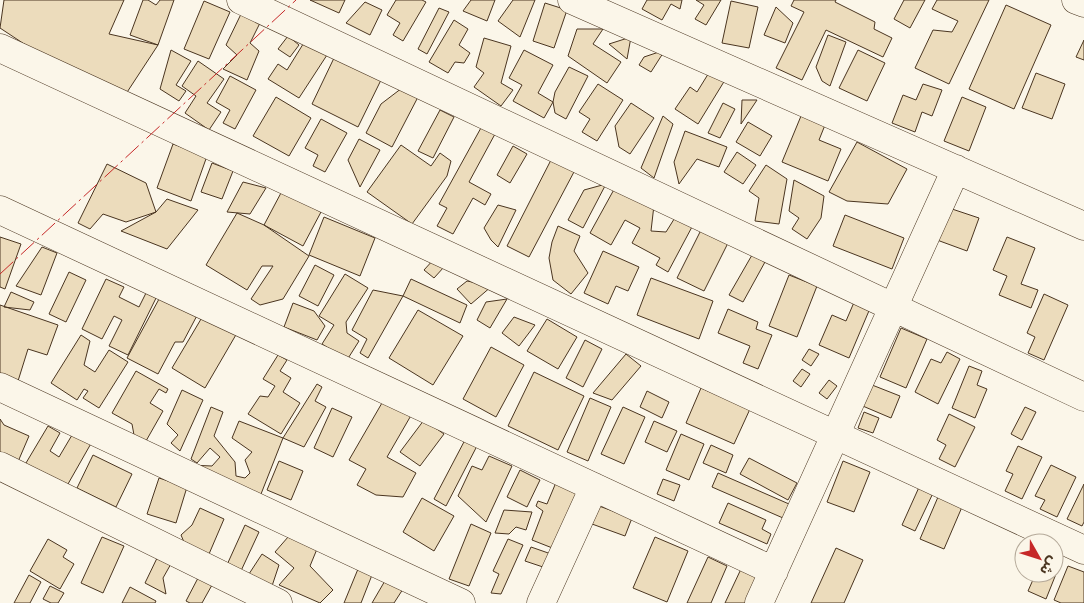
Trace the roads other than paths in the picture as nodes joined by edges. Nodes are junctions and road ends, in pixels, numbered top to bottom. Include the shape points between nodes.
1 (241, 0) edge
2 (572, 0) edge
3 (1076, 0) edge
4 (1084, 3) edge
5 (277, 7) edge
6 (0, 48) edge
7 (956, 169) junction
8 (0, 210) edge
9 (1084, 226) edge
10 (893, 307) junction
11 (0, 387) edge
12 (1084, 397) edge
13 (835, 436) junction
14 (0, 466) edge
15 (594, 487) junction
16 (1084, 550) edge
17 (774, 571) junction
18 (278, 603) edge
19 (461, 603) edge
20 (541, 603) edge
21 (759, 603) edge

1 - 5 street
2 - 7 street
3 - 4 street
5 - 10 street
6 - 13 street
7 - 9 street
7 - 10 street
8 - 15 street
10 - 12 street
10 - 13 street
11 - 19 street
13 - 16 street
13 - 17 street
14 - 18 street
15 - 17 street
15 - 20 street
17 - 21 street

